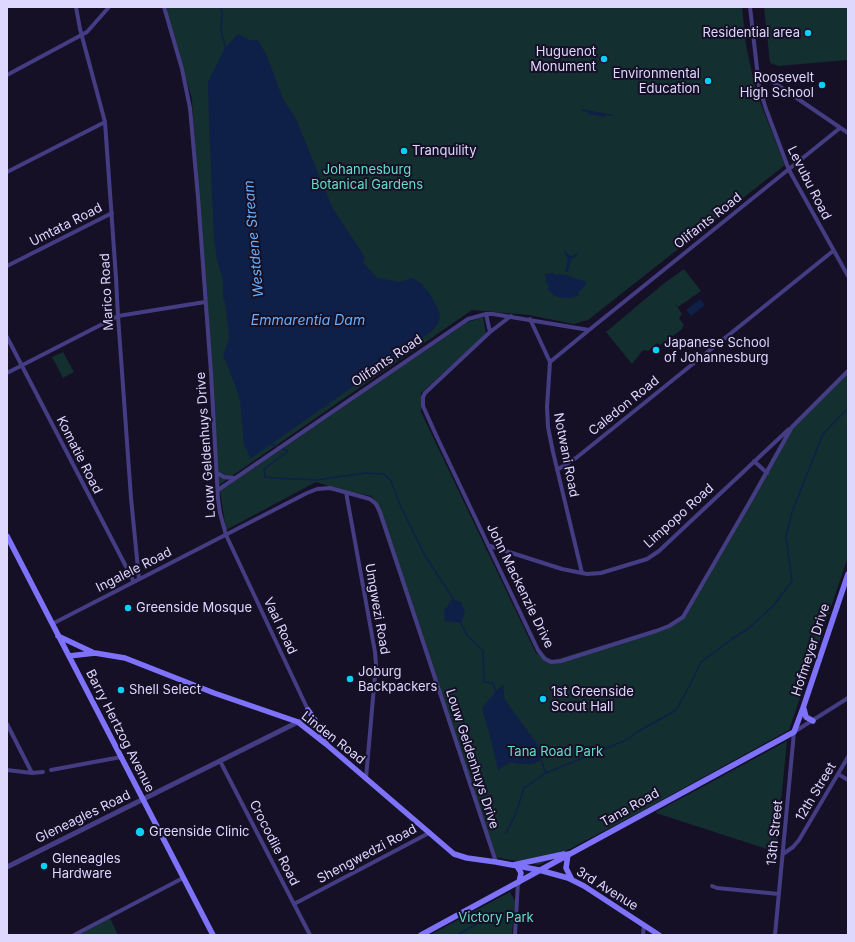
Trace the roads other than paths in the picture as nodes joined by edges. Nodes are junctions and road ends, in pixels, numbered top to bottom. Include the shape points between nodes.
1 (76, 7) edge
2 (109, 7) edge
3 (164, 7) edge
4 (750, 7) edge
5 (82, 36) junction
6 (757, 71) junction
7 (7, 75) edge
8 (105, 122) junction
9 (840, 128) junction
10 (848, 133) edge
11 (789, 170) junction
12 (7, 172) edge
13 (112, 213) junction
14 (834, 250) junction
15 (7, 266) edge
16 (848, 276) edge
17 (205, 302) junction
18 (486, 314) junction
19 (118, 316) junction
20 (511, 316) junction
21 (530, 319) junction
22 (588, 330) junction
23 (490, 332) junction
24 (7, 337) edge
25 (550, 362) junction
26 (21, 365) junction
27 (848, 371) edge
28 (7, 373) edge
29 (792, 427) junction
30 (754, 461) junction
31 (557, 470) junction
32 (217, 473) junction
33 (767, 473) junction
34 (234, 478) junction
35 (218, 490) junction
36 (346, 492) junction
37 (226, 535) junction
38 (7, 536) edge
39 (490, 546) junction
40 (582, 573) junction
41 (848, 574) edge
42 (139, 579) junction
43 (134, 582) junction
44 (52, 624) junction
45 (58, 636) junction
46 (95, 654) junction
47 (69, 656) junction
48 (848, 698) edge
49 (804, 708) junction
50 (308, 710) junction
51 (813, 721) junction
52 (298, 722) junction
53 (7, 724) edge
54 (794, 732) junction
55 (326, 744) junction
56 (121, 757) junction
57 (848, 757) edge
58 (220, 761) junction
59 (7, 770) edge
60 (51, 770) dead end
61 (44, 772) dead end
62 (32, 773) junction
63 (838, 774) junction
64 (366, 778) junction
65 (848, 780) edge
66 (143, 800) junction
67 (429, 833) junction
68 (570, 853) junction
69 (783, 854) junction
70 (496, 862) junction
71 (514, 866) junction
72 (7, 867) edge
73 (539, 870) junction
74 (184, 878) junction
75 (572, 880) junction
76 (519, 882) junction
77 (712, 886) dead end
78 (779, 894) junction
79 (294, 904) junction
80 (644, 925) junction
81 (74, 935) edge
82 (213, 935) edge
83 (310, 935) edge
84 (421, 935) edge
85 (515, 935) edge
86 (643, 935) edge
87 (659, 935) edge
88 (775, 935) edge

1 - 5 street, Marico Road
2 - 5 street
3 - 17 street, Louw Geldenhuys Drive via 190,108
4 - 6 street, Levubu Road
5 - 7 street
5 - 8 street, Marico Road
6 - 9 street
6 - 11 street, Levubu Road via 763,99
8 - 12 street
8 - 13 street, Marico Road
9 - 10 street
9 - 11 street, Olifants Road
11 - 14 street, Levubu Road
11 - 22 street, Olifants Road
13 - 15 street, Umtata Road
13 - 19 street, Marico Road
14 - 16 street, Levubu Road
14 - 31 street, Caledon Road via 576,458
17 - 19 street
17 - 32 street, Louw Geldenhuys Drive
18 - 20 street, Olifants Road
18 - 23 street
18 - 34 street, Olifants Road via 462,323
19 - 26 street
19 - 42 street, Marico Road
20 - 21 street, Olifants Road
20 - 23 street, John Mackenzie Drive
21 - 22 street, Olifants Road
21 - 25 street, Notwani Road
22 - 25 street, Olifants Road
23 - 39 street, John Mackenzie Drive via 425,393 423,400 426,414
24 - 26 street, Komatie Road
25 - 31 street, Notwani Road via 547,417
26 - 28 street
26 - 43 street, Komatie Road
27 - 29 street, John Mackenzie Drive
29 - 30 street, Limpopo Road
29 - 33 street, John Mackenzie Drive
30 - 33 street
30 - 40 street, Limpopo Road via 654,555 601,573
31 - 40 street, Notwani Road
32 - 34 street
32 - 35 street, Louw Geldenhuys Drive
33 - 39 street, John Mackenzie Drive via 683,617 660,629 561,661 548,661 538,650
34 - 35 street, Olifants Road
35 - 37 street, Louw Geldenhuys Drive via 220,513
36 - 37 street, Louw Geldenhuys Drive via 324,488 312,491
36 - 64 street, Umgwezi Road via 376,658
36 - 70 street, Louw Geldenhuys Drive via 370,499 378,508
37 - 42 street, Ingalele Road
37 - 50 street, Vaal Road
38 - 44 main road, Barry Hertzog Avenue
39 - 40 street, Limpopo Road
41 - 49 main road, Hofmeyer Drive
42 - 43 street, Ingalele Road
43 - 44 street, Ingalele Road
44 - 45 main road, Barry Hertzog Avenue
45 - 46 main road
45 - 47 main road, Barry Hertzog Avenue
46 - 47 main road, Linden Road
46 - 52 main road, Linden Road via 125,658
47 - 56 main road, Barry Hertzog Avenue
48 - 51 street, Tana Road
49 - 51 main road via 806,717
49 - 54 main road, Hofmeyer Drive
50 - 52 street via 304,718
50 - 55 main road
51 - 54 street, Tana Road
52 - 55 main road, Linden Road
52 - 58 street, Gleneagles Road
53 - 62 street
54 - 68 main road, Tana Road
54 - 69 street, 13th Street
55 - 64 main road, Linden Road
56 - 60 street
56 - 66 main road, Barry Hertzog Avenue
57 - 63 street, 12th Street
58 - 66 street, Gleneagles Road
58 - 79 street, Crocodile Road
59 - 62 street
61 - 62 street
63 - 65 street
63 - 69 street, 12th Street via 797,842
64 - 67 main road, Linden Road
66 - 72 street, Gleneagles Road
66 - 74 main road, Barry Hertzog Avenue
67 - 70 main road, Linden Road via 457,856
67 - 79 street, Shengwedzi Road
68 - 71 main road
68 - 73 main road, Tana Road
68 - 75 main road via 566,868
69 - 78 street, 13th Street
70 - 71 main road, Linden Road
71 - 73 main road, Linden Road
71 - 76 main road via 521,873
73 - 75 main road, 3rd Avenue
73 - 76 main road, Tana Road
74 - 81 street
74 - 82 main road, Barry Hertzog Avenue
75 - 80 main road, 3rd Avenue
76 - 84 main road, Tana Road
76 - 85 street
77 - 78 street
78 - 88 street, 13th Street
79 - 83 street, Crocodile Road
80 - 86 street
80 - 87 main road, 3rd Avenue

